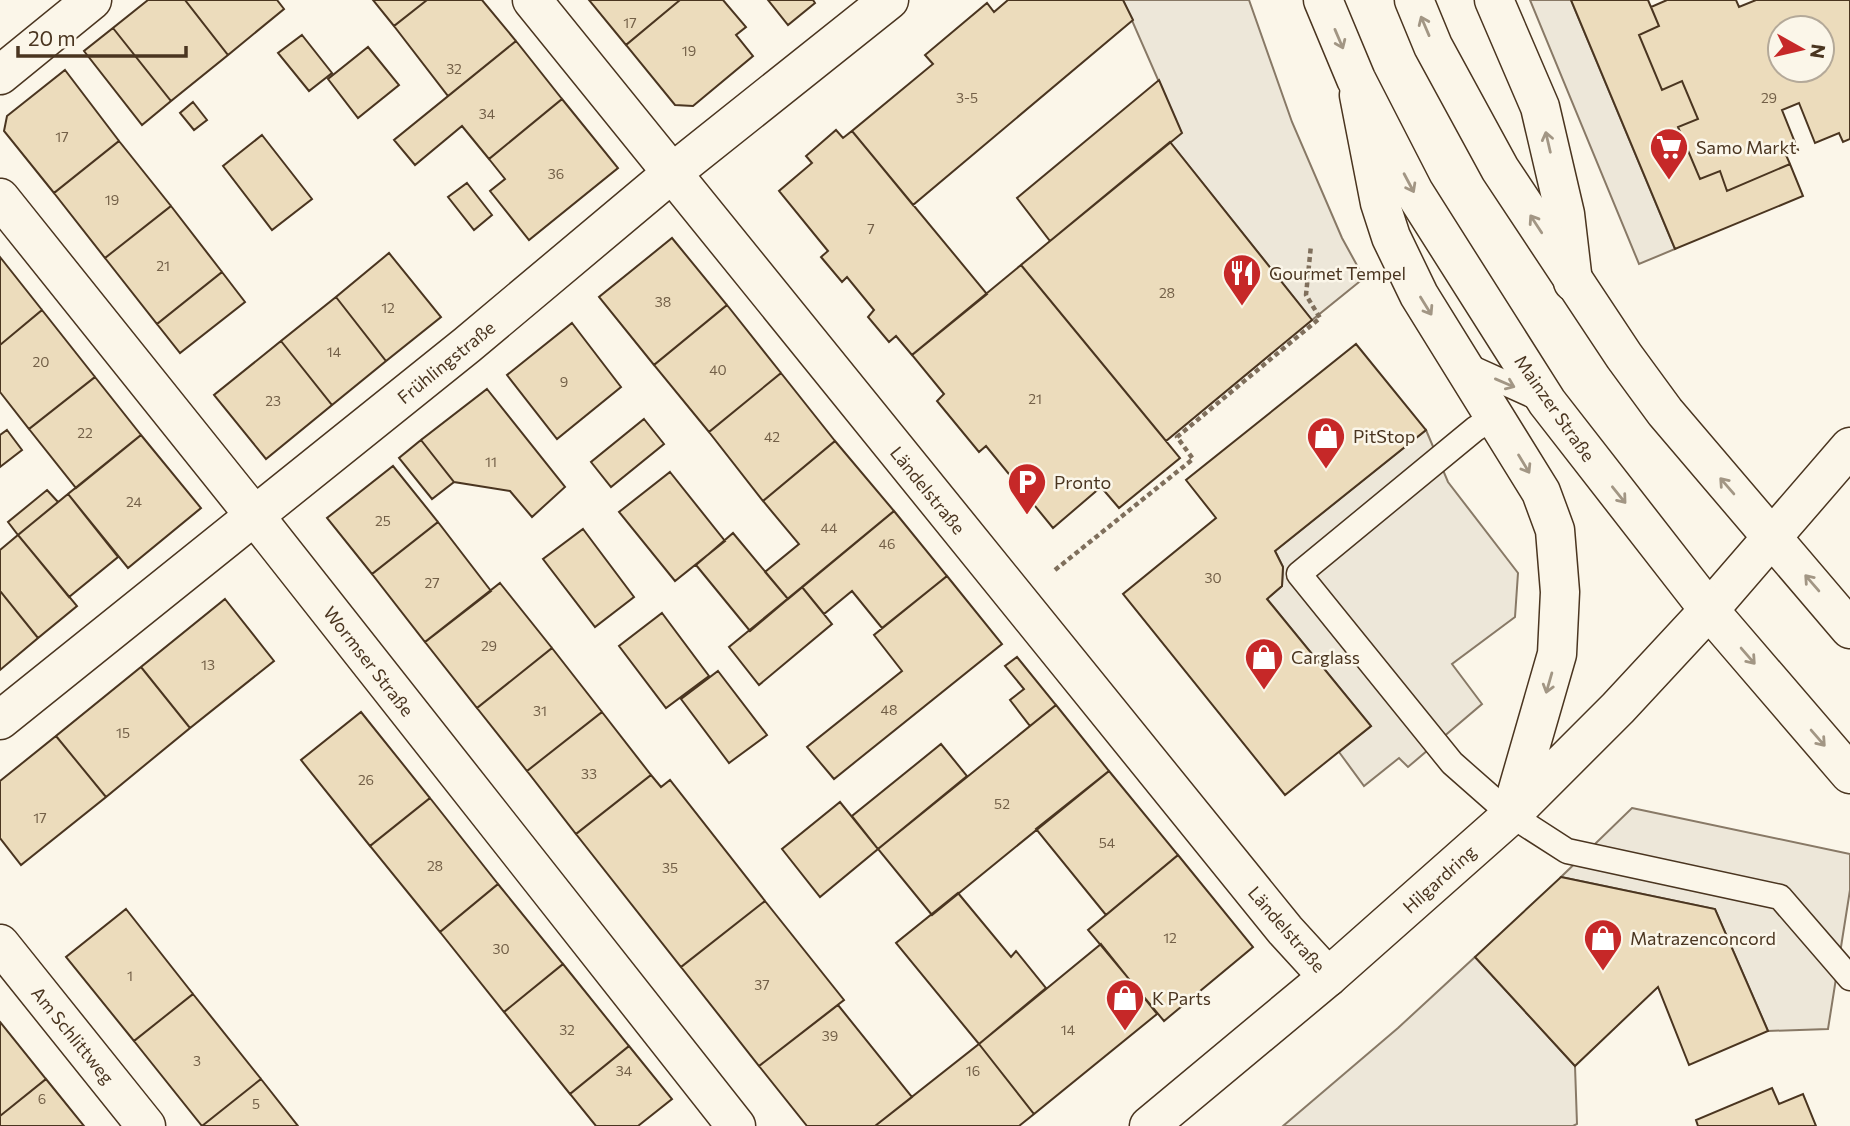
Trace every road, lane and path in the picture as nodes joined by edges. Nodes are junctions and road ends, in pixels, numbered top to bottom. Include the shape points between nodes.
1 (92, 0) edge
2 (533, 0) edge
3 (889, 0) edge
4 (1323, 0) edge
5 (1414, 0) edge
6 (1494, 0) edge
7 (0, 75) edge
8 (1356, 79) junction
9 (672, 173) junction
10 (0, 198) edge
11 (1311, 245) dead end
12 (1573, 282) junction
13 (1462, 364) junction
14 (1547, 402) junction
15 (1494, 417) junction
16 (1850, 447) edge
17 (254, 515) junction
18 (1772, 538) junction
19 (1052, 573) dead end
20 (1709, 610) junction
21 (1850, 629) edge
22 (0, 720) edge
23 (1850, 774) edge
24 (1511, 815) junction
25 (0, 944) edge
26 (1328, 977) junction
27 (1850, 978) edge
28 (146, 1126) edge
29 (736, 1126) edge
30 (1149, 1126) edge

1 - 7 street
2 - 9 street, Ländelstraße
3 - 9 street, Frühlingstraße
4 -> 8 street, Mainzer Straße
12 -> 5 street via 1500,169 1433,46
12 -> 6 street via 1565,214 1540,107
8 -> 13 street via 1391,237 1419,295
8 -> 14 street, Mainzer Straße via 1414,192
9 - 17 street, Frühlingstraße
9 - 26 street, Ländelstraße via 1285,930
10 - 17 street, Wormser Straße
11 - 19 path via 1306,295 1320,318 1177,438 1193,459
18 -> 12 street via 1665,412
13 -> 14 lane
13 - 15 street
14 -> 20 street, Mainzer Straße
15 -> 24 street via 1541,492 1555,530 1560,592 1557,654
15 - 24 lane via 1298,574 1452,763
16 - 18 street, Hilgardring
17 - 22 street, Frühlingstraße
17 - 29 street, Wormser Straße
18 - 20 street, Hilgardring
21 -> 18 street
20 -> 23 street, Mainzer Straße
20 - 24 street, Hilgardring
24 - 26 street, Hilgardring
24 - 27 lane via 1567,851 1780,897
25 - 28 street, Am Schlittweg
26 - 30 street, Hilgardring

